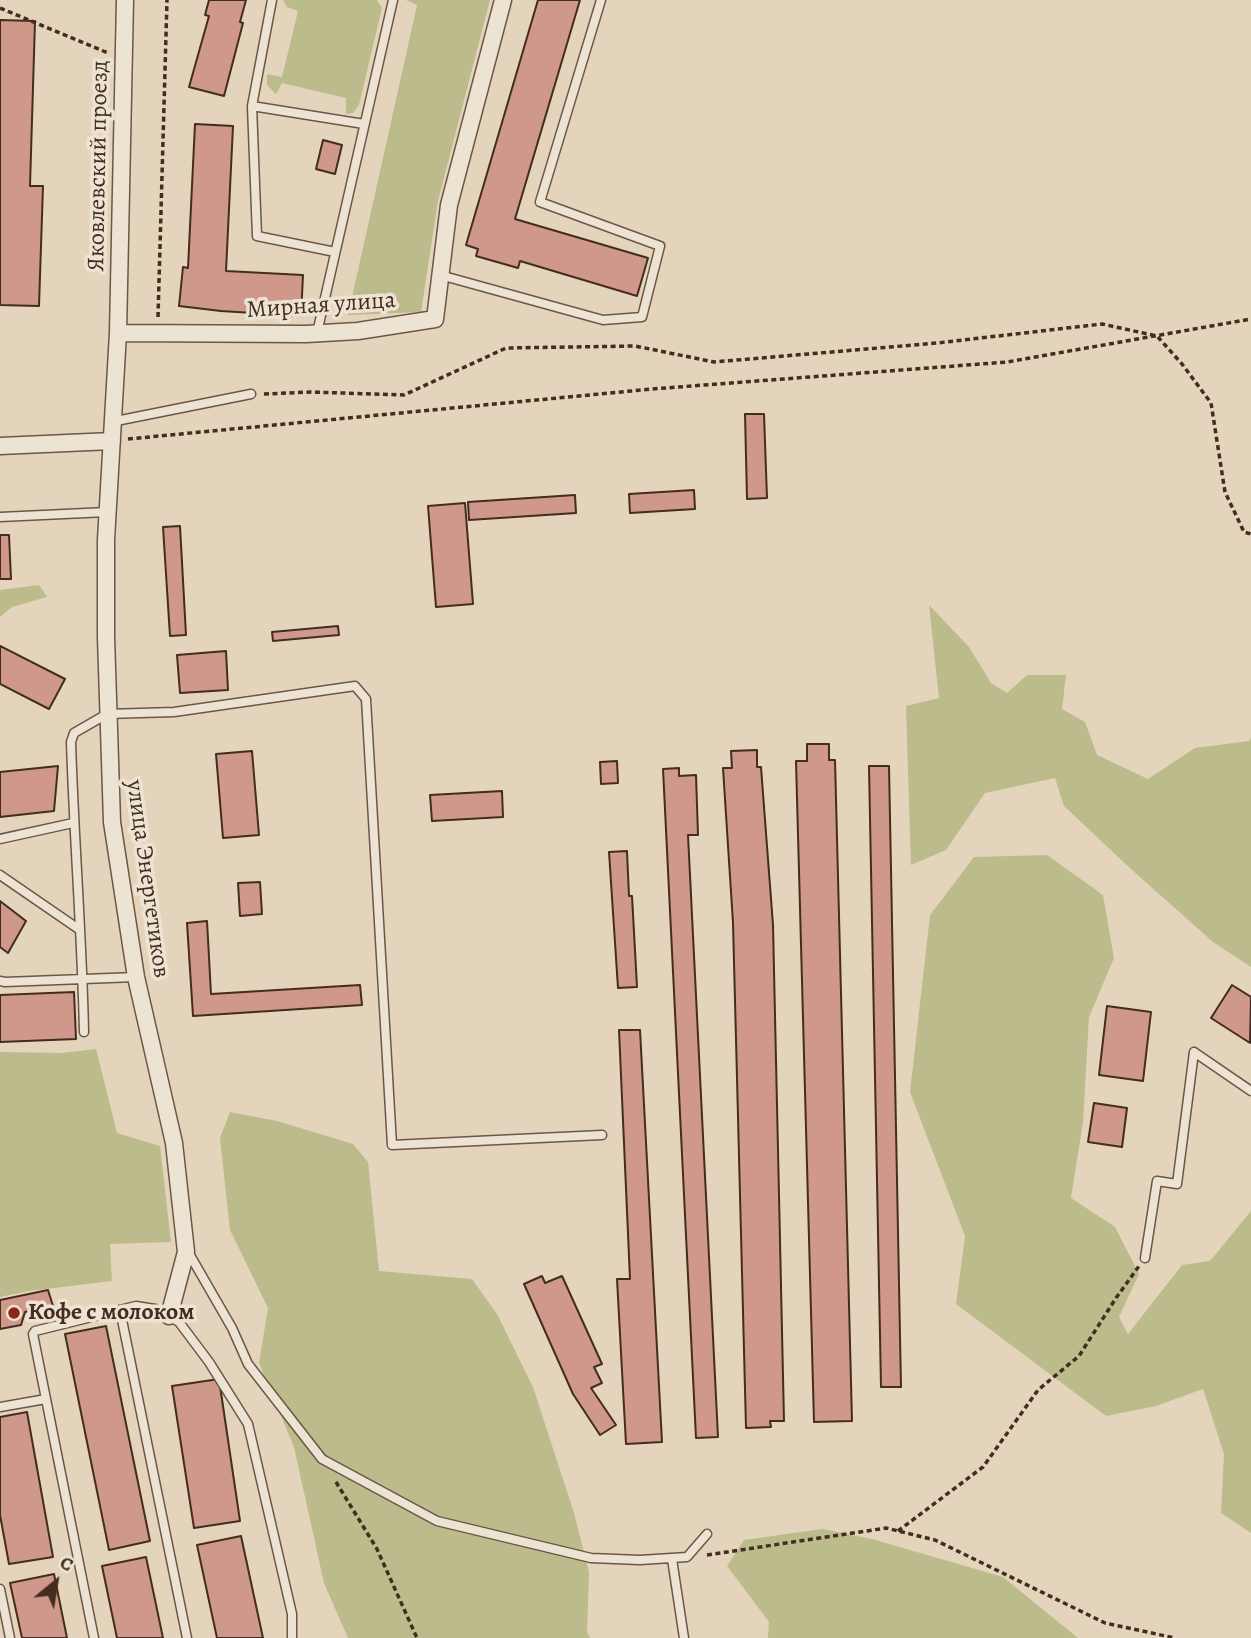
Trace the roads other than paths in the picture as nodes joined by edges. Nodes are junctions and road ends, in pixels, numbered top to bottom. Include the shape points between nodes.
1 (125, 0) edge
2 (272, 0) edge
3 (393, 0) edge
4 (503, 0) edge
5 (601, 0) edge
6 (252, 106) junction
7 (364, 124) junction
8 (335, 252) junction
9 (440, 275) junction
10 (118, 333) junction
11 (317, 333) junction
12 (251, 394) road end
13 (111, 422) junction
14 (112, 441) junction
15 (0, 446) edge
16 (107, 512) junction
17 (0, 517) edge
18 (107, 714) junction
19 (73, 823) junction
20 (0, 839) edge
21 (0, 875) edge
22 (80, 930) junction
23 (136, 977) junction
24 (83, 979) junction
25 (0, 981) edge
26 (84, 1032) dead end
27 (1251, 1091) edge
28 (602, 1135) dead end
29 (185, 1246) junction
30 (1145, 1258) road end
31 (120, 1310) junction
32 (169, 1316) junction
33 (46, 1399) junction
34 (0, 1407) edge
35 (707, 1534) dead end
36 (672, 1559) junction
37 (0, 1589) edge
38 (10, 1638) edge
39 (94, 1638) edge
40 (187, 1638) edge
41 (292, 1638) edge
42 (684, 1638) edge

1 - 10 street, Яковлевский проезд
2 - 6 lane
3 - 7 lane
4 - 9 street, Мирная улица via 449,205
5 - 9 lane via 541,202 660,246 642,317 603,320
6 - 7 lane
6 - 8 lane via 257,236
7 - 8 lane
8 - 11 lane
9 - 11 street, Мирная улица via 435,319
10 - 11 street, Мирная улица
10 - 13 street
12 - 13 lane
13 - 14 street
14 - 15 street
14 - 16 street, улица Энергетиков
16 - 17 lane
16 - 18 street, улица Энергетиков
18 - 19 lane via 72,737
18 - 23 street, улица Энергетиков via 111,822
18 - 28 lane via 174,712 355,686 366,699 392,1145
19 - 20 lane
19 - 22 lane
21 - 22 lane
22 - 24 lane
23 - 24 lane
23 - 29 street, улица Энергетиков via 174,1143
24 - 25 lane
24 - 26 lane
27 - 30 lane via 1194,1052 1177,1184 1157,1181
29 - 32 street, улица Энергетиков
29 - 36 lane via 248,1364 322,1458 437,1521 591,1558
31 - 32 lane via 155,1308
31 - 33 lane via 33,1332
31 - 40 lane
32 - 41 lane via 179,1322 209,1362 248,1424 292,1614
33 - 34 lane
33 - 39 lane
35 - 36 lane via 687,1558
36 - 42 lane
37 - 38 lane

